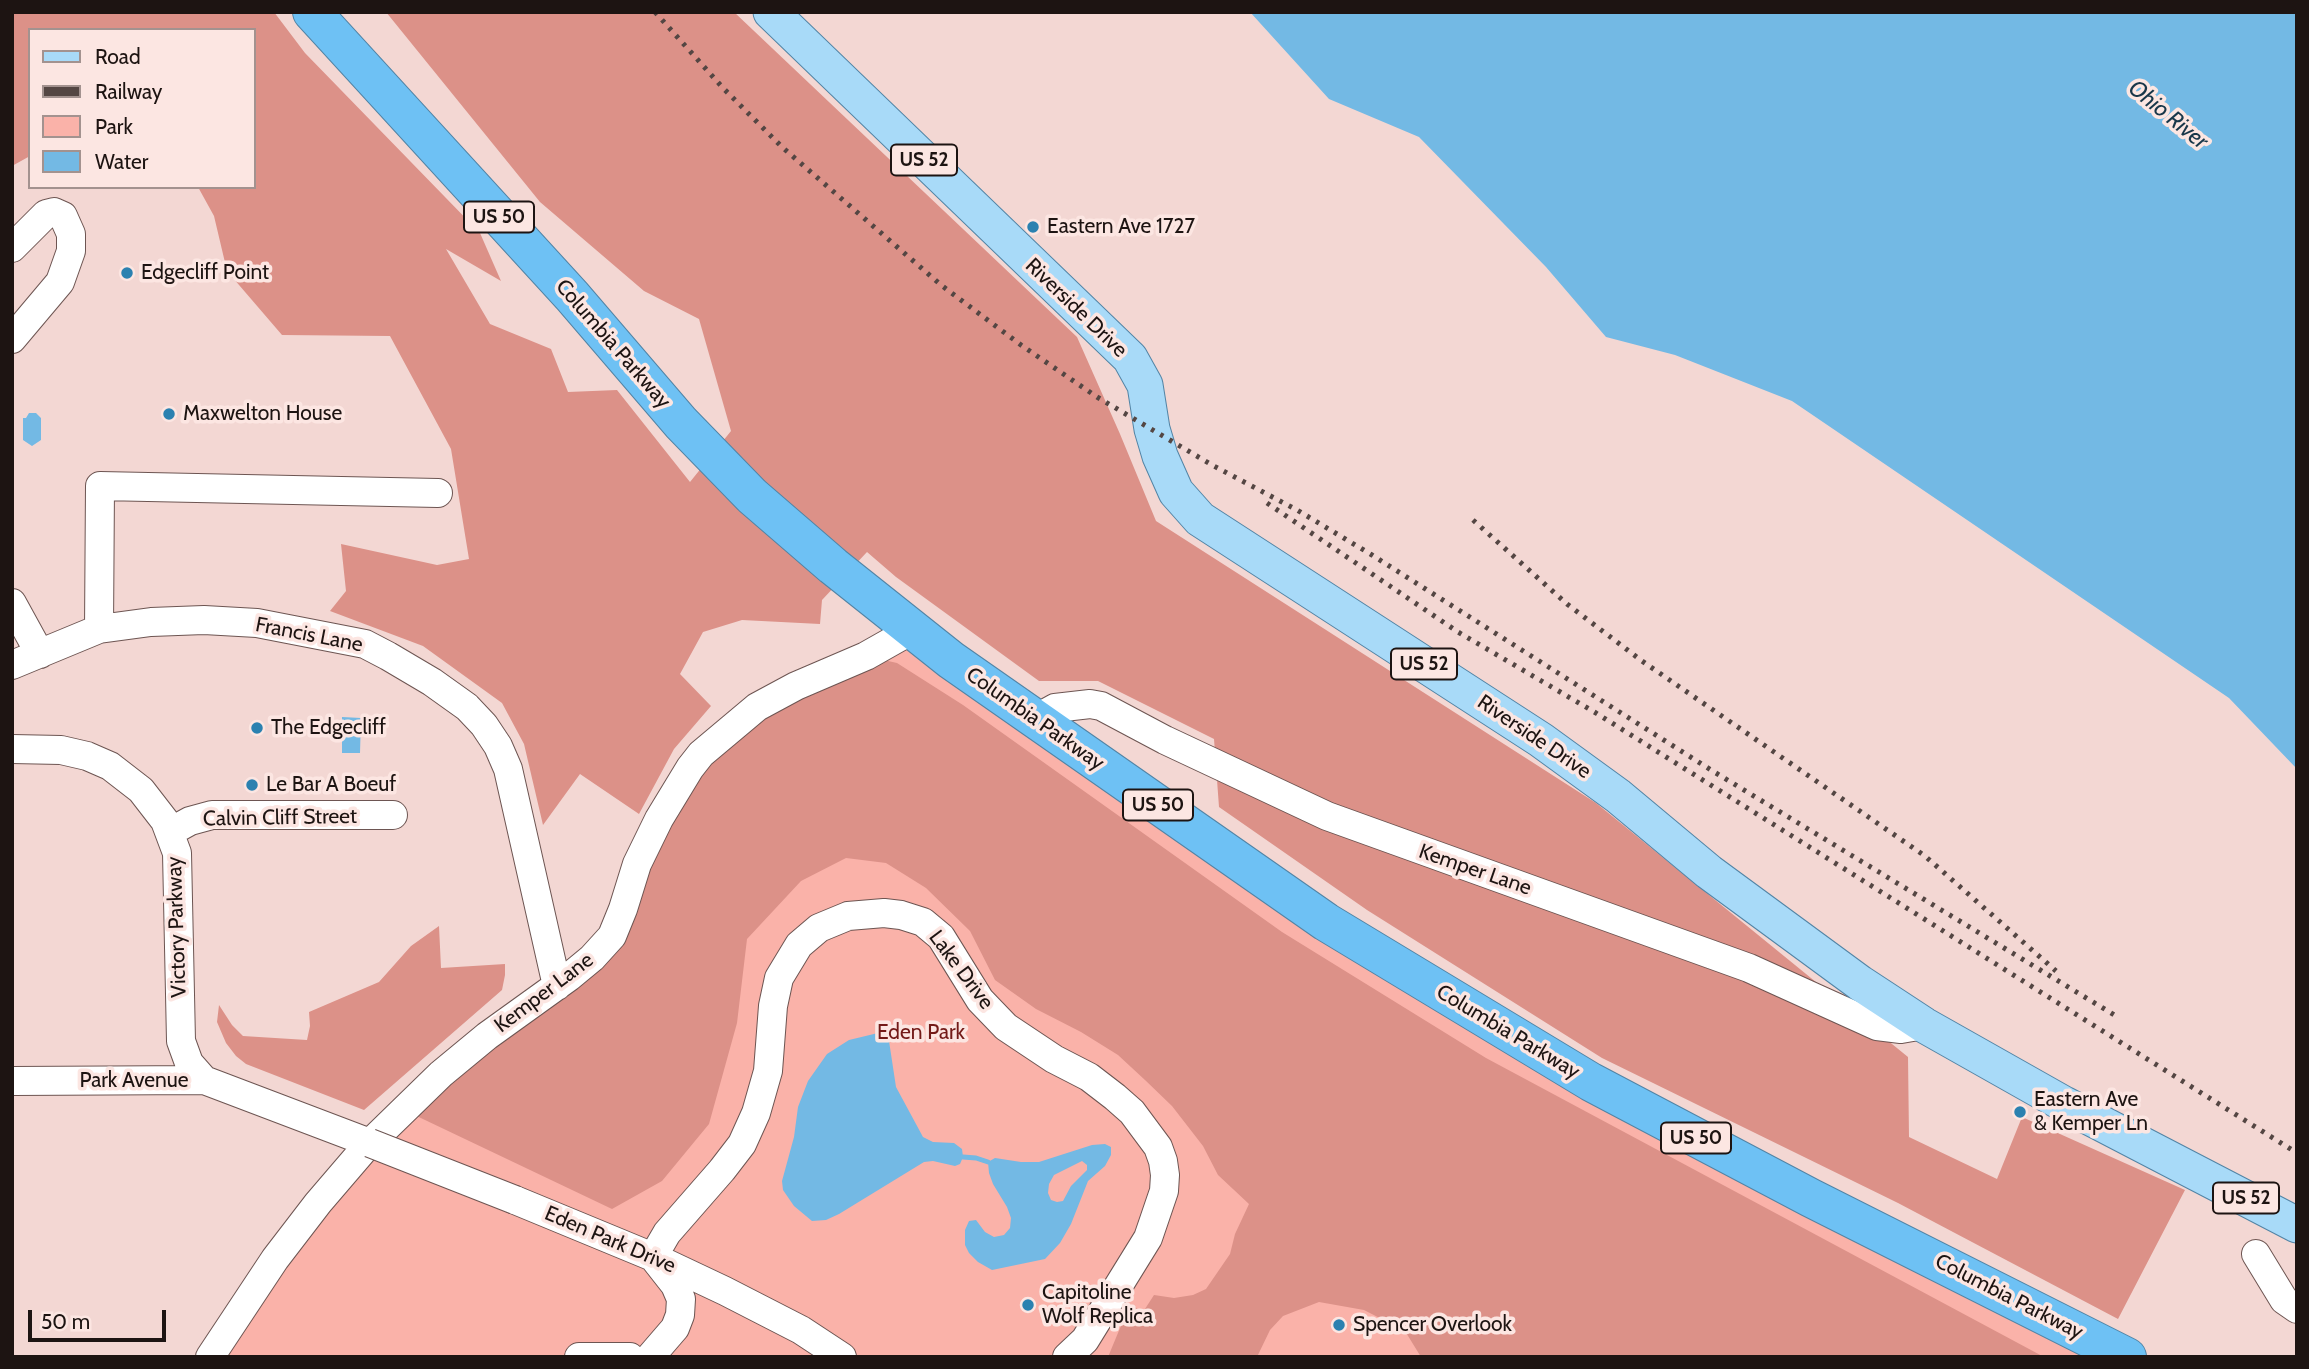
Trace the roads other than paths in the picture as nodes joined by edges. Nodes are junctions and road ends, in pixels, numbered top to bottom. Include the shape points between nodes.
1 (312, 12) edge
2 (771, 12) edge
3 (12, 248) edge
4 (12, 339) edge
5 (438, 492) dead end
6 (12, 603) edge
7 (99, 629) junction
8 (912, 629) junction
9 (21, 656) edge
10 (1035, 719) junction
11 (12, 749) edge
12 (393, 815) dead end
13 (170, 832) junction
14 (557, 986) junction
15 (1924, 1025) junction
16 (204, 1080) junction
17 (12, 1081) edge
18 (370, 1143) joint
19 (2297, 1225) edge
20 (2256, 1254) dead end
21 (653, 1257) junction
22 (2297, 1309) edge
23 (210, 1357) edge
24 (579, 1357) edge
25 (630, 1357) edge
26 (650, 1357) edge
27 (842, 1357) edge
28 (1067, 1357) edge
29 (2127, 1357) edge

1 - 8 highway, Columbia Parkway / US 50 via 752,496
2 - 15 main road, Riverside Drive / US 52 via 1130,358 1145,386 1160,456 1177,492 1200,519 1541,740 1618,796 1709,872
3 - 4 street via 46,214 54,212 63,216 71,234 71,251 60,282
5 - 7 street via 100,486
6 - 9 street
7 - 9 street, Francis Lane
7 - 14 street, Francis Lane via 151,622 257,623 365,644 467,706 498,746 508,769
8 - 10 highway, Columbia Parkway / US 50
8 - 14 street, Kemper Lane via 757,707 701,754 637,864 612,936
10 - 15 street, Kemper Lane via 1055,708 1101,706 1327,817 1749,968 1877,1026
10 - 29 highway, Columbia Parkway / US 50 via 1326,922 1591,1082
11 - 13 street, Victory Parkway via 61,750 110,766 150,799
12 - 13 street, Calvin Cliff Street via 212,815
13 - 16 street, Victory Parkway via 177,853 181,1041 188,1063
14 - 23 street, Kemper Lane via 441,1074 366,1147 275,1259
15 - 19 main road, Riverside Drive / US 52
16 - 17 street, Park Avenue
16 - 18 street, Park Avenue
18 - 21 street, Eden Park Drive, bridge
20 - 22 street via 2284,1300
21 - 26 street via 676,1285 681,1299 675,1328
21 - 27 street, Eden Park Drive via 801,1330
21 - 28 street, Lake Drive via 667,1233 742,1144 768,1071 773,1006 789,958 809,935 836,921 863,914 901,915 923,922 941,937 980,1000 1006,1027 1089,1077 1132,1112 1150,1133 1163,1161 1164,1191 1148,1238 1084,1340
24 - 25 street

